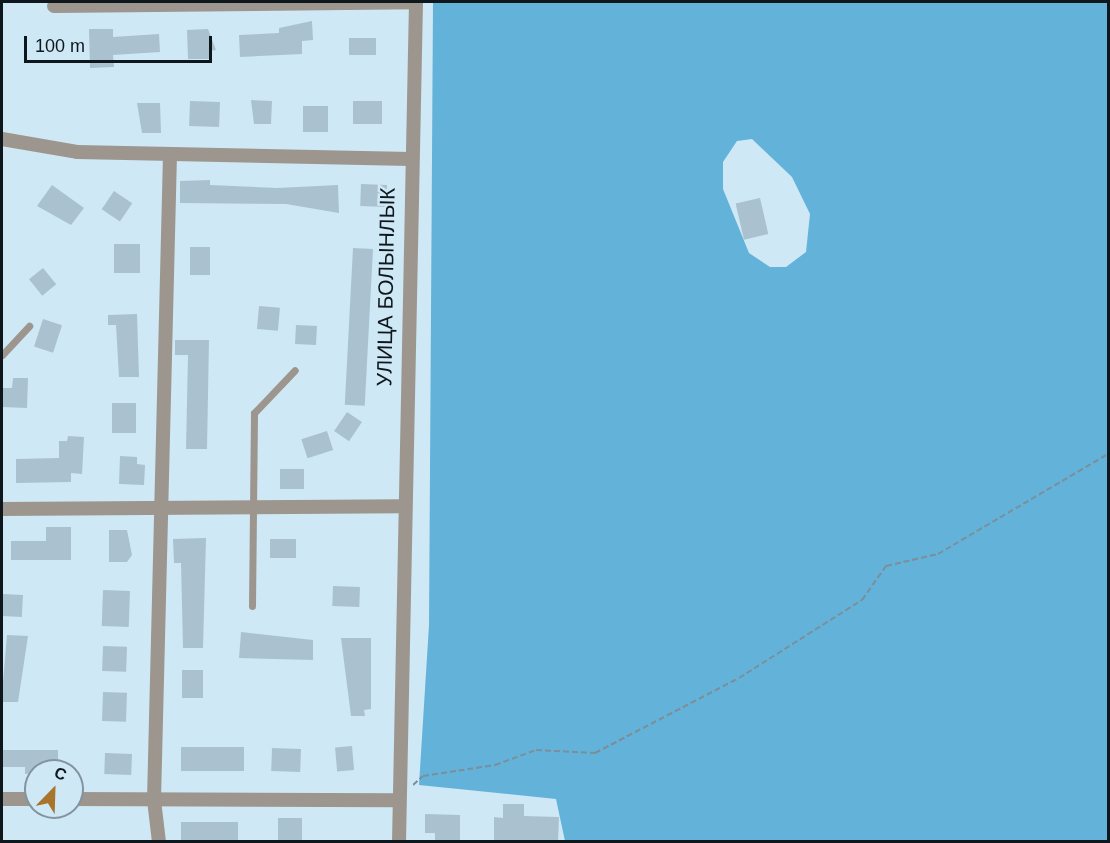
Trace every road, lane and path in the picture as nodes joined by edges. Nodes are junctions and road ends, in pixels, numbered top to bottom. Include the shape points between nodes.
1 (416, 2) edge
2 (54, 6) dead end
3 (2, 139) edge
4 (170, 156) junction
5 (411, 159) junction
6 (29, 326) dead end
7 (2, 355) edge
8 (295, 370) dead end
9 (1108, 454) edge
10 (403, 506) junction
11 (161, 508) junction
12 (250, 508) junction
13 (2, 509) edge
14 (252, 606) dead end
15 (2, 799) edge
16 (24, 799) edge
17 (84, 799) edge
18 (154, 800) junction
19 (398, 800) junction
20 (159, 842) edge
21 (399, 842) edge

1 - 2 street
1 - 5 street, УЛИЦА БОЛЫНЛЫК
3 - 4 street via 77,152
4 - 5 street
4 - 11 street
5 - 10 street, УЛИЦА БОЛЫНЛЫК
6 - 7 lane
8 - 12 lane via 254,413
9 - 19 path via 938,554 886,566 862,600 739,678 596,753 536,750 495,765 423,776
10 - 12 street
10 - 19 street, УЛИЦА БОЛЫНЛЫК
11 - 12 street
11 - 13 street
11 - 18 street
12 - 14 lane
15 - 16 street
17 - 18 street
18 - 19 street
18 - 20 street
19 - 21 street, УЛИЦА БОЛЫНЛЫК

